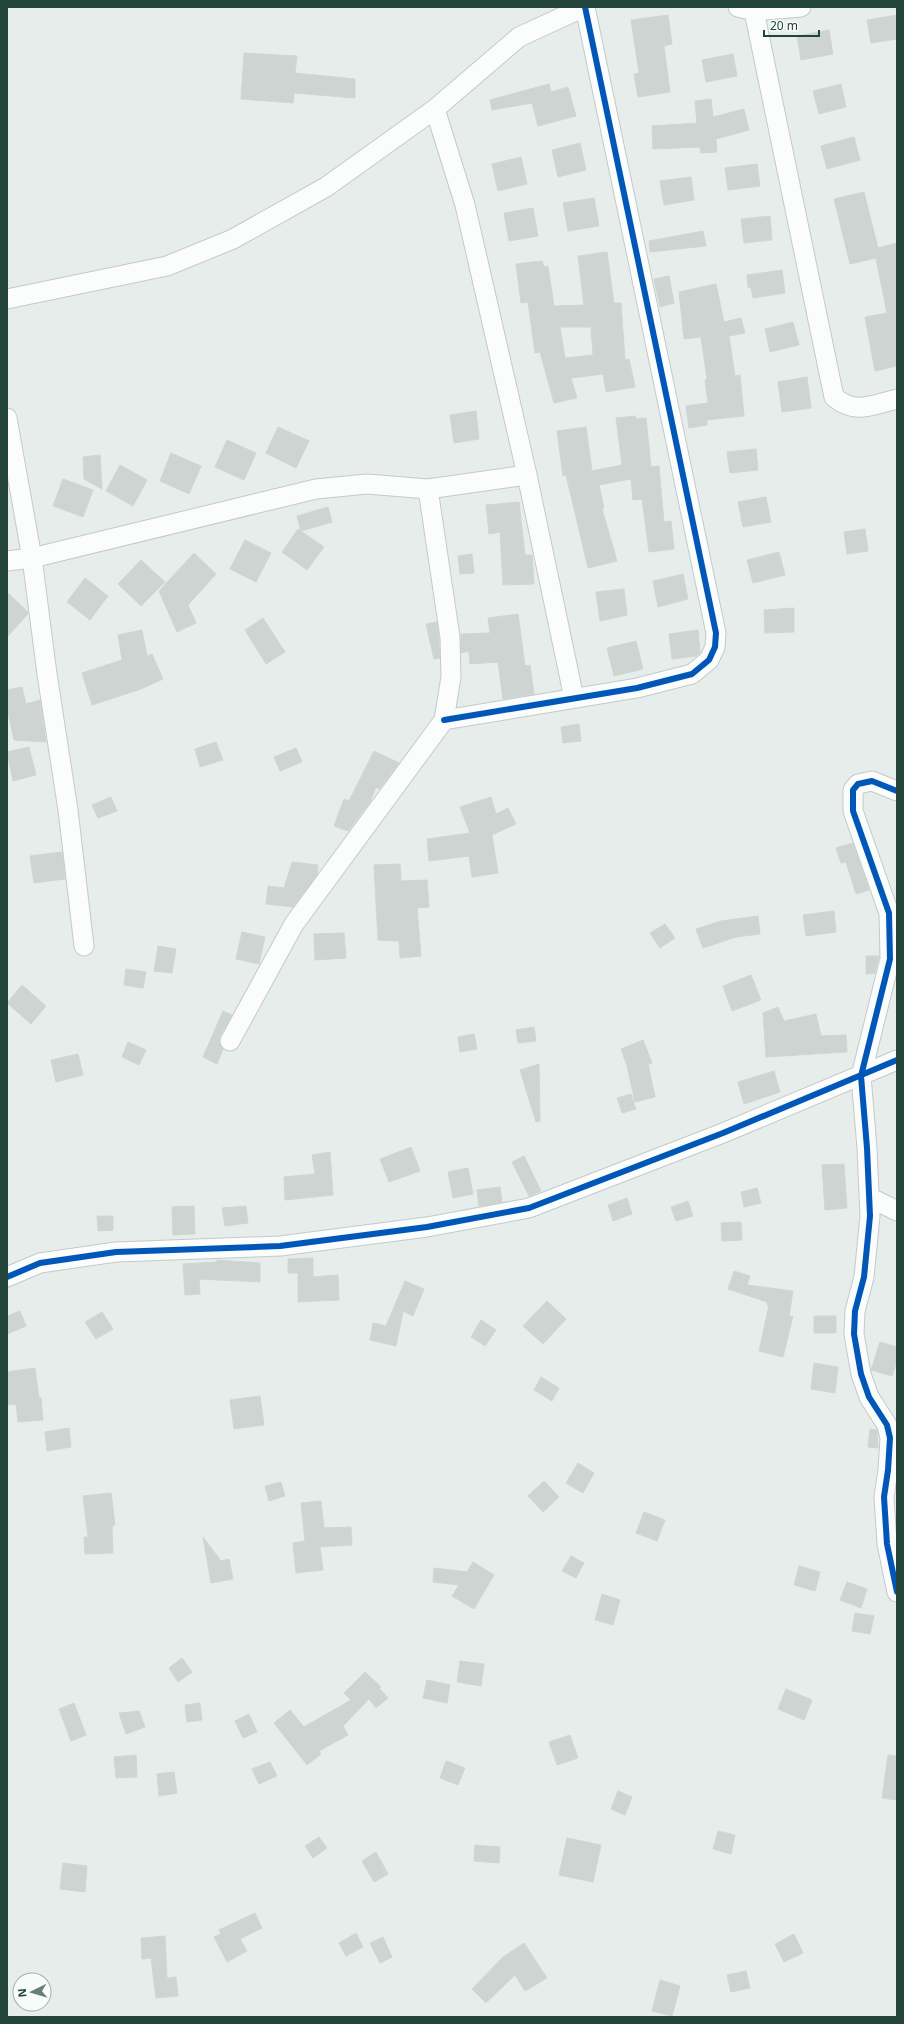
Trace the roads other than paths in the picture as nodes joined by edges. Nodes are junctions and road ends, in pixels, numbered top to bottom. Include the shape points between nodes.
1 (584, 7) edge
2 (800, 7) edge
3 (746, 9) edge
4 (435, 110) junction
5 (7, 299) edge
6 (897, 399) edge
7 (7, 418) edge
8 (527, 475) junction
9 (428, 488) junction
10 (32, 558) junction
11 (7, 561) edge
12 (574, 698) junction
13 (444, 720) junction
14 (897, 790) edge
15 (84, 946) dead end
16 (230, 1041) dead end
17 (897, 1060) edge
18 (861, 1076) junction
19 (869, 1197) junction
20 (897, 1211) edge
21 (7, 1277) edge
22 (897, 1592) edge

1 - 4 street via 520,37
1 - 12 street via 716,633 715,648 709,660 692,674 637,688
2 - 3 street
3 - 6 street via 834,397 843,405 856,408
4 - 5 street via 326,187 233,239 167,266
4 - 8 street via 465,205
7 - 10 street
8 - 9 street
8 - 12 street
9 - 10 street via 367,484 316,489
9 - 13 street via 450,637 451,677
10 - 11 street
10 - 15 street via 46,674 68,810
12 - 13 street
13 - 16 street via 294,924
14 - 18 street via 872,781 858,784 853,790 853,811 889,912 890,959
17 - 18 street
18 - 19 street
18 - 21 street via 529,1208 427,1227 280,1246 116,1252 40,1263
19 - 20 street
19 - 22 street via 870,1216 864,1277 855,1311 854,1334 861,1374 869,1397 887,1425 890,1438 884,1497 888,1544

